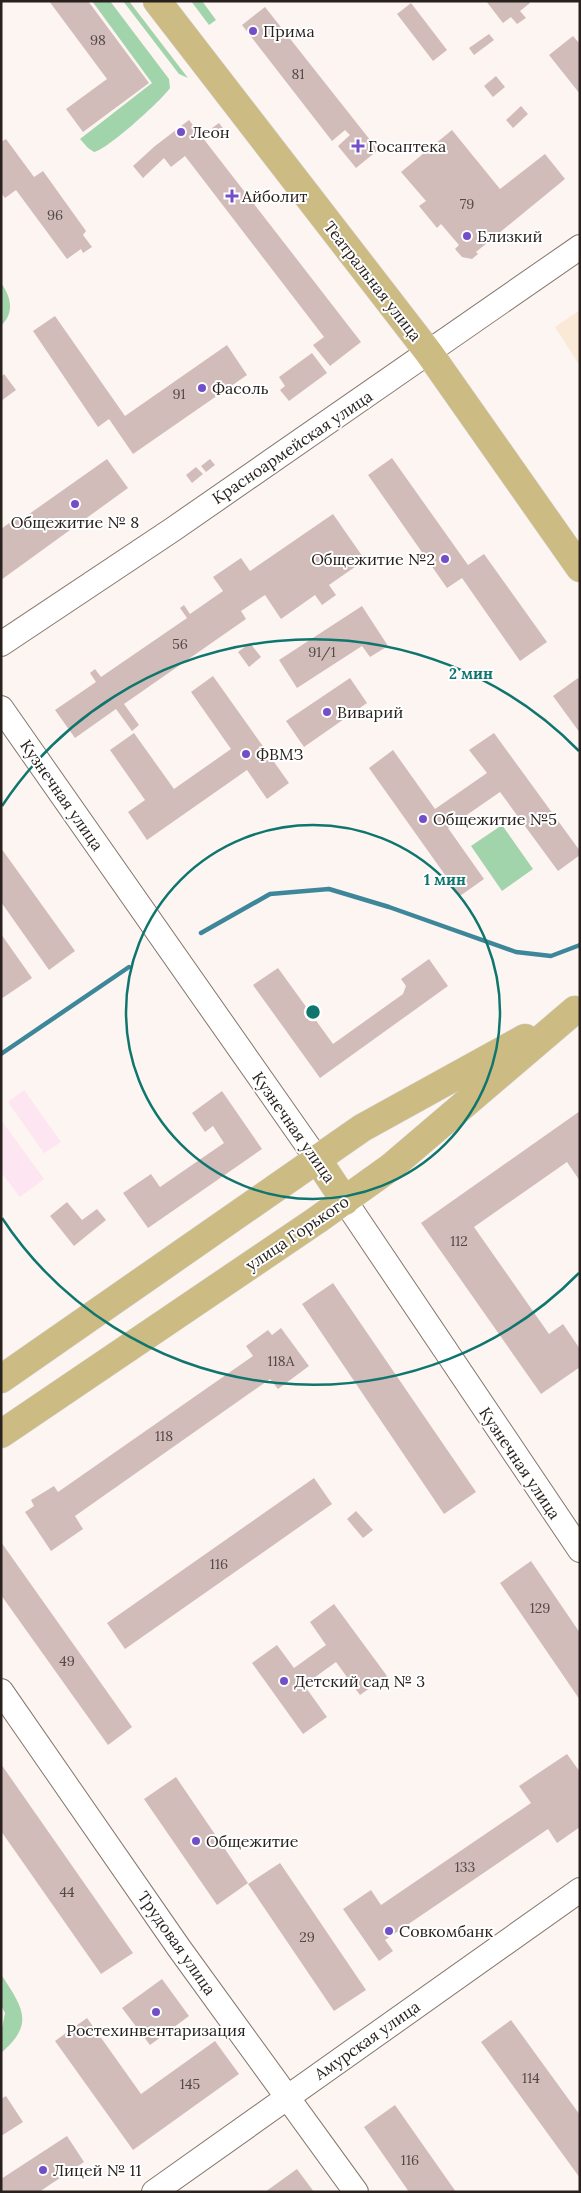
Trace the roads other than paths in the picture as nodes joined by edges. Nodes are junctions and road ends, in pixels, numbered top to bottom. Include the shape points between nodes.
1 (157, 1) edge
2 (580, 247) edge
3 (429, 353) junction
4 (580, 568) edge
5 (1, 644) edge
6 (1, 708) edge
7 (578, 1009) edge
8 (317, 1159) junction
9 (345, 1200) junction
10 (1, 1379) edge
11 (1, 1434) edge
12 (580, 1550) edge
13 (1, 1691) edge
14 (580, 1890) edge
15 (287, 2096) junction
16 (154, 2192) edge
17 (356, 2192) edge

1 - 3 main road, Театральная улица
2 - 3 street, Красноармейская улица
3 - 4 main road, Театральная улица
3 - 5 street, Красноармейская улица
6 - 8 street, Кузнечная улица
7 - 8 main road, улица Горького via 362,1128
7 - 9 main road, улица Горького via 392,1167
8 - 9 main road, Кузнечная улица
8 - 10 main road, улица Горького
9 - 11 main road, улица Горького
9 - 12 street, Кузнечная улица
13 - 15 street, Трудовая улица via 179,1948
14 - 15 street, Амурская улица
15 - 16 street, Амурская улица
15 - 17 street, Трудовая улица

